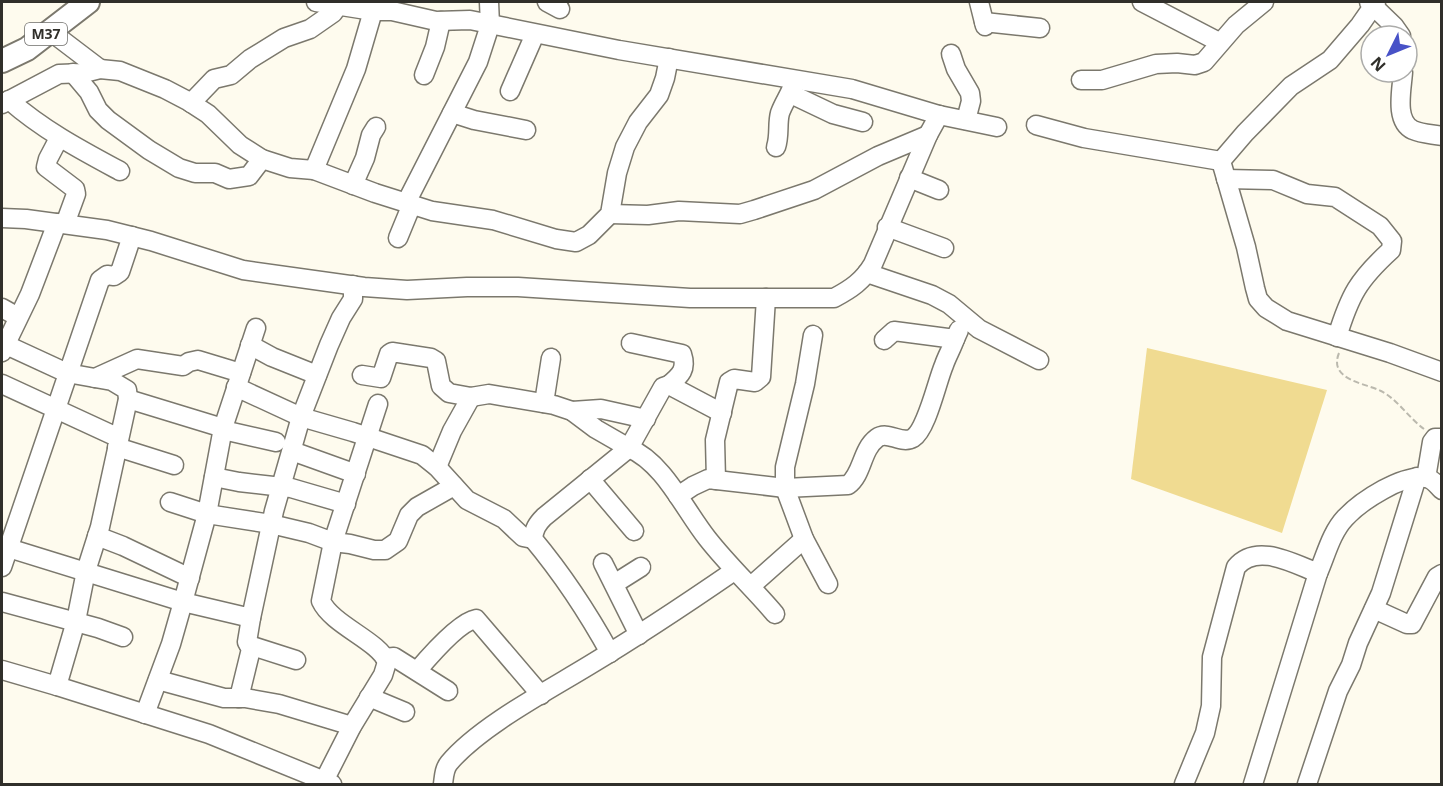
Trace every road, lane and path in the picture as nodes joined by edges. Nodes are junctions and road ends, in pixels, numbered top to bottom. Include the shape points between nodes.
1 (88, 2) edge
2 (316, 2) edge
3 (489, 2) edge
4 (979, 2) edge
5 (1142, 2) edge
6 (1257, 3) edge
7 (1373, 3) edge
8 (338, 6) junction
9 (373, 11) junction
10 (441, 21) junction
11 (1391, 24) edge
12 (490, 25) junction
13 (1040, 28) dead end
14 (50, 31) junction
15 (535, 34) junction
16 (1220, 42) junction
17 (951, 54) dead end
18 (669, 58) junction
19 (2, 61) edge
20 (100, 69) junction
21 (73, 73) junction
22 (424, 75) dead end
23 (1081, 80) dead end
24 (1402, 84) edge
25 (792, 87) junction
26 (510, 91) dead end
27 (5, 102) edge
28 (191, 103) junction
29 (452, 113) junction
30 (939, 115) junction
31 (966, 120) junction
32 (864, 122) dead end
33 (1036, 125) dead end
34 (997, 127) dead end
35 (376, 128) dead end
36 (526, 130) dead end
37 (928, 135) junction
38 (1442, 136) edge
39 (59, 138) junction
40 (776, 147) dead end
41 (262, 159) junction
42 (314, 170) junction
43 (1223, 170) junction
44 (120, 171) dead end
45 (909, 178) junction
46 (353, 185) junction
47 (939, 190) dead end
48 (409, 203) junction
49 (610, 214) junction
50 (2, 218) edge
51 (61, 223) junction
52 (887, 227) junction
53 (132, 236) junction
54 (398, 238) dead end
55 (944, 248) dead end
56 (867, 273) junction
57 (352, 285) junction
58 (766, 298) junction
59 (2, 308) edge
60 (18, 317) junction
61 (966, 318) junction
62 (813, 334) dead end
63 (1340, 338) junction
64 (955, 339) junction
65 (884, 340) dead end
66 (631, 344) dead end
67 (2, 346) edge
68 (551, 358) dead end
69 (1039, 360) dead end
70 (1442, 372) edge
71 (67, 373) junction
72 (317, 375) junction
73 (363, 375) dead end
74 (95, 378) junction
75 (238, 380) junction
76 (2, 384) edge
77 (669, 385) junction
78 (471, 398) junction
79 (128, 399) junction
80 (544, 403) junction
81 (378, 404) dead end
82 (56, 410) junction
83 (572, 411) junction
84 (722, 413) junction
85 (301, 417) junction
86 (646, 419) junction
87 (1413, 421) dead end
88 (223, 429) junction
89 (369, 438) junction
90 (1442, 438) edge
91 (118, 442) junction
92 (284, 446) junction
93 (629, 448) junction
94 (174, 465) dead end
95 (437, 467) junction
96 (356, 474) junction
97 (214, 477) junction
98 (1422, 478) junction
99 (590, 479) junction
100 (716, 480) junction
101 (454, 486) junction
102 (282, 487) junction
103 (785, 488) junction
104 (1442, 490) edge
105 (678, 496) junction
106 (170, 502) dead end
107 (346, 504) junction
108 (207, 514) junction
109 (9, 518) edge
110 (271, 524) junction
111 (634, 531) dead end
112 (97, 536) junction
113 (533, 539) junction
114 (804, 539) junction
115 (333, 542) junction
116 (5, 547) edge
117 (603, 563) dead end
118 (2, 567) edge
119 (641, 567) dead end
120 (86, 571) junction
121 (734, 571) junction
122 (1318, 573) junction
123 (1442, 574) edge
124 (190, 578) junction
125 (614, 584) junction
126 (828, 584) dead end
127 (751, 586) junction
128 (2, 602) edge
129 (183, 602) junction
130 (1374, 609) junction
131 (775, 614) dead end
132 (251, 618) junction
133 (76, 621) junction
134 (639, 635) junction
135 (123, 637) dead end
136 (249, 645) junction
137 (610, 653) junction
138 (385, 658) junction
139 (296, 660) dead end
140 (2, 670) edge
141 (417, 671) junction
142 (158, 680) junction
143 (57, 686) junction
144 (448, 691) dead end
145 (541, 695) junction
146 (369, 697) junction
147 (239, 698) junction
148 (405, 712) dead end
149 (145, 714) junction
150 (352, 726) junction
151 (328, 783) edge
152 (443, 784) edge
153 (1184, 784) edge
154 (1253, 784) edge
155 (1307, 784) edge

1 - 14 main road, M37
2 - 8 street
3 - 12 street
4 - 13 street via 984,23
5 - 16 street
6 - 16 street
7 - 11 street
7 - 43 street via 1330,60 1292,86 1253,124
8 - 9 street
8 - 28 street via 310,29 284,38 250,58 231,75 214,79
9 - 10 street
9 - 42 street via 356,69
10 - 12 street via 470,20
10 - 22 street
12 - 15 street
12 - 29 street via 478,62
14 - 19 main road, M37 via 27,49
14 - 20 street
15 - 18 street
15 - 26 street
16 - 23 street via 1203,62 1195,65 1156,64 1102,81
17 - 31 street via 970,93
18 - 25 street
18 - 49 street via 659,95 625,147
20 - 21 street
20 - 28 street via 120,71
21 - 27 street via 59,74
21 - 41 street via 108,120 179,168 229,179 249,176
24 - 38 street via 1401,107 1406,124
25 - 30 street via 852,89
25 - 32 street via 833,114
25 - 40 street via 780,114
27 - 39 street
28 - 41 street
29 - 36 street
29 - 48 street
30 - 31 street
30 - 37 street
31 - 34 street
33 - 43 street
35 - 46 street
37 - 45 street
37 - 49 street via 814,190 740,214
39 - 44 street
39 - 51 street via 46,167 75,189 76,195
41 - 42 street
42 - 46 street
43 - 63 street via 1258,298 1280,319
43 - 63 street via 1273,180 1307,194 1335,197 1370,219 1392,241 1391,250 1373,266 1348,301
45 - 47 street
45 - 52 street
46 - 48 street
48 - 49 street via 432,211 493,220 568,242 583,239
48 - 54 street
50 - 51 street
51 - 53 street
51 - 60 street
52 - 55 street
52 - 56 street
53 - 57 street via 243,270
53 - 71 street via 120,272 100,280
56 - 58 street via 851,289 834,298
56 - 61 street via 932,295
57 - 58 street via 407,290 518,287 690,298
57 - 72 street via 353,299
58 - 84 street via 761,377 755,382 729,382
59 - 60 street
60 - 67 street
61 - 64 street
61 - 69 street via 979,329
62 - 103 street via 785,467
63 - 70 street
63 - 87 path via 1338,370 1364,387 1382,391
64 - 65 street via 894,331
64 - 103 street via 916,435 907,440 883,435 876,439 865,453 854,481 848,485
66 - 77 street via 682,354 684,370
67 - 71 street
68 - 80 street
71 - 74 street
71 - 82 street
72 - 75 street via 273,357 253,337
72 - 85 street
73 - 78 street via 381,378 392,352 431,358 436,361 443,389
74 - 75 street via 137,359 183,366 198,360
74 - 79 street via 119,384 127,390
75 - 85 street
75 - 88 street
76 - 82 street
77 - 84 street
77 - 86 street via 663,387
78 - 80 street via 489,394
78 - 95 street
79 - 88 street
79 - 91 street
80 - 83 street
81 - 89 street
82 - 91 street
82 - 109 street
83 - 86 street via 601,409
83 - 93 street
84 - 100 street via 715,440
85 - 89 street
85 - 92 street
86 - 93 street
88 - 92 street
88 - 97 street
89 - 95 street via 422,455
89 - 96 street
90 - 98 street via 1432,442
91 - 94 street
91 - 112 street
92 - 96 street
92 - 102 street
93 - 99 street
93 - 105 street via 648,458
95 - 101 street
96 - 107 street
97 - 102 street
97 - 108 street
98 - 104 street via 1434,481
98 - 122 street via 1398,481 1345,519
98 - 130 street
99 - 111 street
99 - 113 street via 536,525
100 - 103 street
100 - 105 street via 708,479
101 - 113 street via 467,500 504,519 523,537
101 - 115 street via 417,507 409,515 398,541 385,550
102 - 107 street
102 - 110 street
103 - 114 street
105 - 121 street
106 - 108 street
107 - 115 street
108 - 110 street
108 - 124 street
109 - 116 street
110 - 115 street
110 - 132 street
112 - 120 street
112 - 124 street
113 - 137 street via 589,615
114 - 126 street
114 - 127 street
115 - 138 street via 321,601
116 - 118 street
116 - 120 street
117 - 125 street
119 - 125 street
120 - 129 street
120 - 133 street
121 - 127 street
121 - 134 street
122 - 153 street via 1262,555 1249,557 1236,567 1212,657 1211,706 1205,733
122 - 154 street
123 - 130 street via 1412,624
124 - 129 street
125 - 134 street
127 - 131 street
128 - 133 street
129 - 132 street
129 - 142 street
130 - 155 street via 1338,691
132 - 136 street
133 - 135 street
133 - 143 street
134 - 137 street
136 - 139 street
136 - 147 street
137 - 145 street
138 - 141 street via 394,657
138 - 146 street via 385,670
140 - 143 street
141 - 144 street
141 - 145 street via 462,626 476,619
142 - 147 street via 224,698
142 - 149 street
143 - 149 street
145 - 152 street via 454,758 446,768
146 - 148 street
146 - 150 street
147 - 150 street via 279,704
149 - 151 street via 208,734
150 - 151 street

